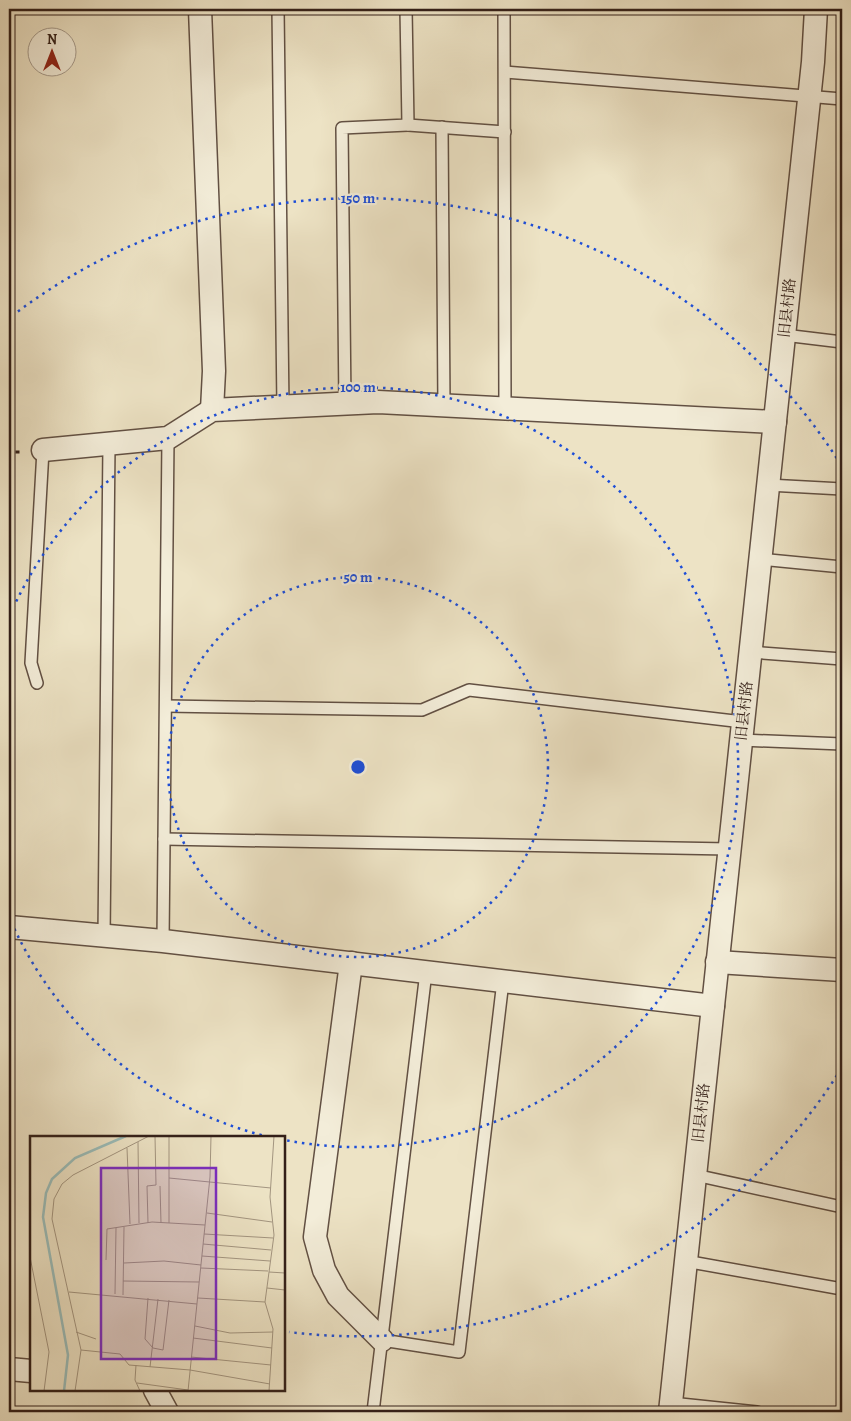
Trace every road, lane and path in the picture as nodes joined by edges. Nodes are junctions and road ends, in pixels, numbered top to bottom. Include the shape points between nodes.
1 (200, 9) edge
2 (278, 9) edge
3 (406, 9) edge
4 (504, 9) edge
5 (816, 9) edge
6 (504, 72) junction
7 (810, 95) junction
8 (842, 99) edge
9 (408, 125) junction
10 (442, 127) junction
11 (504, 132) junction
12 (784, 335) junction
13 (842, 342) edge
14 (345, 404) junction
15 (444, 406) junction
16 (283, 407) junction
17 (505, 408) junction
18 (212, 410) junction
19 (775, 422) junction
20 (168, 438) junction
21 (109, 444) junction
22 (43, 450) joint
23 (768, 485) junction
24 (842, 489) edge
25 (760, 559) junction
26 (842, 567) edge
27 (750, 652) junction
28 (842, 659) edge
29 (37, 683) dead end
30 (166, 706) junction
31 (742, 731) junction
32 (842, 744) edge
33 (164, 839) junction
34 (729, 848) junction
35 (9, 928) edge
36 (104, 937) junction
37 (163, 941) junction
38 (718, 962) junction
39 (351, 963) junction
40 (842, 970) edge
41 (426, 972) junction
42 (503, 981) junction
43 (713, 1006) junction
44 (695, 1175) junction
45 (842, 1207) edge
46 (686, 1261) junction
47 (842, 1289) edge
48 (382, 1340) junction
49 (9, 1369) edge
50 (30, 1371) edge
51 (156, 1391) edge
52 (670, 1408) edge
53 (167, 1412) edge
54 (373, 1412) edge
55 (757, 1412) edge

1 - 18 street via 214,371
2 - 16 lane
3 - 9 lane
4 - 6 lane
5 - 7 street, 旧县村路
6 - 7 lane
6 - 11 lane
7 - 8 lane
7 - 12 street, 旧县村路
9 - 10 lane
9 - 14 lane via 342,128
10 - 11 lane
10 - 15 lane
11 - 17 lane
12 - 13 lane
12 - 19 street, 旧县村路
14 - 15 street via 378,402
14 - 16 street
15 - 17 street
16 - 18 street
17 - 19 street
18 - 20 street
19 - 23 street, 旧县村路
20 - 21 street
20 - 30 lane
21 - 22 street
21 - 36 lane
22 - 29 lane via 31,664
23 - 24 lane
23 - 25 street, 旧县村路
25 - 26 lane
25 - 27 street, 旧县村路
27 - 28 lane
27 - 31 street, 旧县村路
30 - 31 lane via 422,710 469,690
30 - 33 lane
31 - 32 lane
31 - 34 street, 旧县村路
33 - 34 lane
33 - 37 lane
34 - 38 street, 旧县村路
35 - 36 street
36 - 37 street
37 - 39 street
38 - 40 street
38 - 43 street, 旧县村路
39 - 41 street
39 - 48 street via 315,1237 324,1270 338,1296
41 - 42 street
41 - 48 lane
42 - 43 street
42 - 48 lane via 459,1352
43 - 44 street, 旧县村路
44 - 45 lane
44 - 46 street, 旧县村路
46 - 47 lane
46 - 52 street, 旧县村路
48 - 54 lane
49 - 50 street
51 - 53 street
52 - 55 lane

